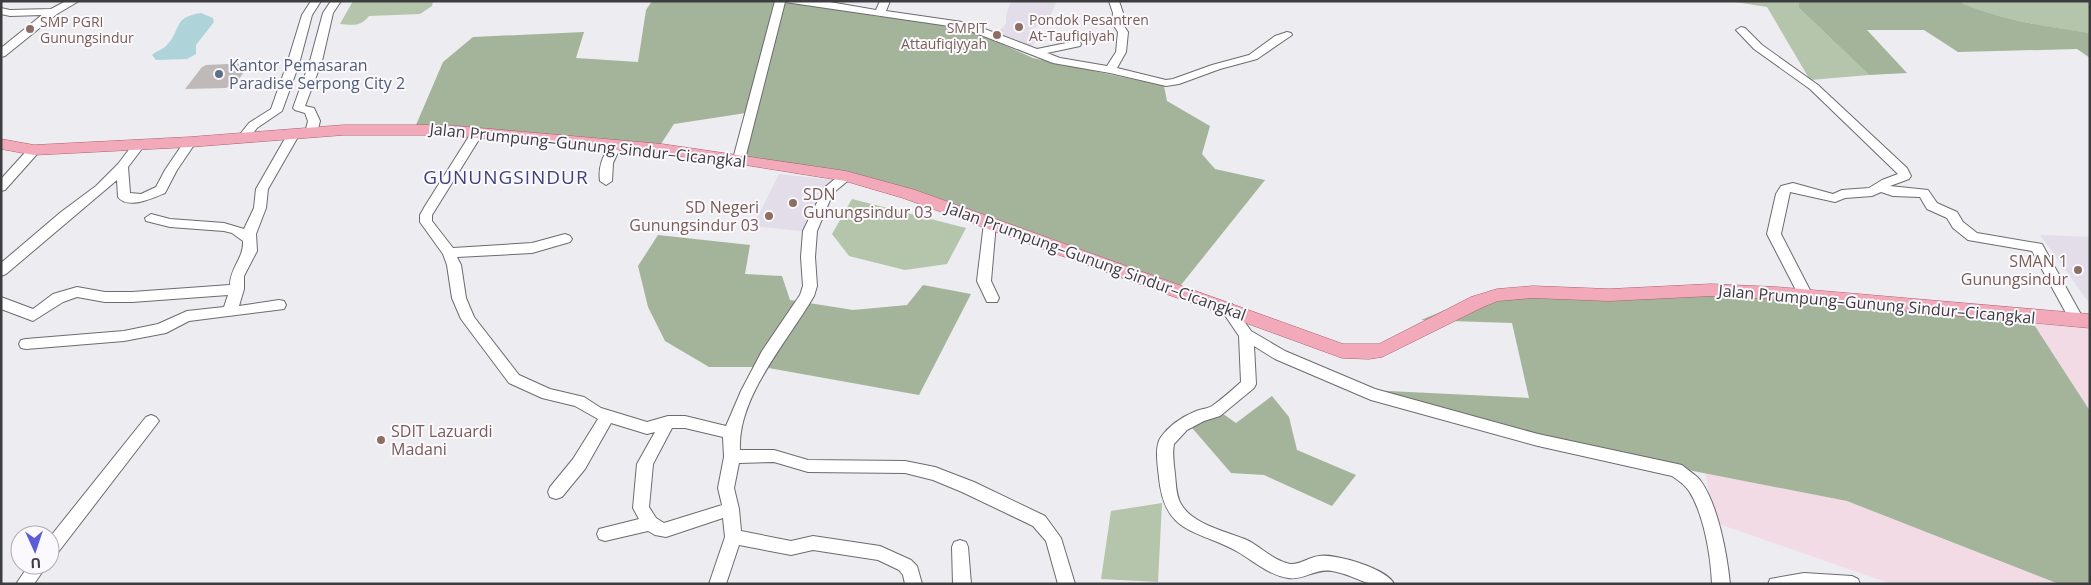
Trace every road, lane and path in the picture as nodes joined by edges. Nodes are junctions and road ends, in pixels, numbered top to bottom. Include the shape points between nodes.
1 (74, 1) edge
2 (316, 1) edge
3 (336, 1) edge
4 (780, 1) edge
5 (789, 1) edge
6 (885, 1) edge
7 (1114, 1) edge
8 (1, 11) edge
9 (53, 12) junction
10 (880, 14) junction
11 (1741, 30) dead end
12 (1287, 35) dead end
13 (319, 42) junction
14 (1076, 44) dead end
15 (297, 46) junction
16 (1034, 53) junction
17 (1, 54) edge
18 (1110, 70) junction
19 (300, 108) junction
20 (276, 112) junction
21 (311, 133) junction
22 (477, 133) junction
23 (293, 135) junction
24 (243, 138) junction
25 (190, 142) junction
26 (3, 146) edge
27 (138, 146) junction
28 (615, 146) junction
29 (34, 150) junction
30 (739, 159) junction
31 (122, 167) junction
32 (846, 176) junction
33 (606, 181) dead end
34 (1, 186) edge
35 (1881, 187) junction
36 (151, 218) dead end
37 (990, 223) junction
38 (249, 239) junction
39 (565, 239) dead end
40 (449, 253) junction
41 (1, 271) edge
42 (238, 289) junction
43 (1806, 296) junction
44 (992, 298) dead end
45 (1, 302) edge
46 (279, 305) dead end
47 (1227, 308) junction
48 (230, 312) junction
49 (2083, 320) edge
50 (1246, 335) junction
51 (26, 344) dead end
52 (607, 416) junction
53 (151, 421) dead end
54 (668, 422) junction
55 (732, 432) junction
56 (732, 456) junction
57 (556, 492) dead end
58 (731, 509) junction
59 (650, 523) junction
60 (605, 534) dead end
61 (733, 536) junction
62 (60, 537) edge
63 (960, 547) dead end
64 (1724, 582) edge
65 (716, 584) edge
66 (914, 584) edge
67 (962, 584) edge
68 (1067, 584) edge
69 (1386, 584) edge
70 (1776, 584) edge
71 (1852, 584) edge

1 - 9 street
2 - 15 street via 307,15
3 - 13 street via 328,13
4 - 30 street
5 - 10 street
6 - 10 street
7 - 18 street via 1117,23 1123,32 1121,52
8 - 9 street
9 - 17 street
10 - 16 street via 965,25
11 - 35 street via 1758,47 1814,87 1903,171 1905,176
12 - 18 street via 1253,57 1175,82 1166,83
13 - 15 street
13 - 19 street
14 - 16 street
15 - 20 street
16 - 18 street via 1057,61
19 - 20 street
19 - 21 street via 310,111 314,121
20 - 24 street via 261,118
21 - 22 main road, Jalan Prumpung–Gunung Sindur–Cicangkal via 383,129
21 - 23 main road, Jalan Prumpung–Gunung Sindur–Cicangkal
22 - 28 main road, Jalan Prumpung–Gunung Sindur–Cicangkal
22 - 40 street via 426,215 426,222
23 - 24 main road, Jalan Prumpung–Gunung Sindur–Cicangkal
23 - 38 street via 262,189 260,208
24 - 25 main road, Jalan Prumpung–Gunung Sindur–Cicangkal
25 - 27 main road, Jalan Prumpung–Gunung Sindur–Cicangkal
25 - 31 street via 161,190 155,194 143,198 124,197
26 - 29 main road, Jalan Prumpung–Gunung Sindur–Cicangkal
27 - 29 main road, Jalan Prumpung–Gunung Sindur–Cicangkal
27 - 31 street
28 - 30 main road, Jalan Prumpung–Gunung Sindur–Cicangkal
28 - 33 street via 604,169
29 - 34 street
30 - 32 main road, Jalan Prumpung–Gunung Sindur–Cicangkal
31 - 41 street
32 - 37 main road, Jalan Prumpung–Gunung Sindur–Cicangkal via 888,187
32 - 55 street via 828,191 810,231 810,286 807,296 748,391
35 - 43 street via 1872,192 1842,194 1835,198 1793,187 1785,189 1774,234
35 - 49 street via 1893,192 1924,193 1932,206 1952,214 1958,225 1973,237 2037,247
36 - 38 street via 170,223 224,227
37 - 44 street via 984,281
37 - 47 main road, Jalan Prumpung–Gunung Sindur–Cicangkal
38 - 42 street via 250,251 237,276
39 - 40 street via 532,248
40 - 52 street via 459,298 468,319 514,379 547,394 579,401
42 - 45 street via 132,297 77,292 58,298 33,316
42 - 48 street
43 - 47 main road, Jalan Prumpung–Gunung Sindur–Cicangkal via 1711,290 1609,295 1533,292 1497,295 1477,302 1399,343 1369,352 1325,346
43 - 49 main road, Jalan Prumpung–Gunung Sindur–Cicangkal
46 - 48 street
47 - 50 street
48 - 51 street via 187,316 161,329 124,336
50 - 64 street via 1280,355 1379,396 1538,440 1676,470 1694,485 1698,493
50 - 69 street via 1249,384 1214,412 1182,426 1167,441 1169,488 1174,508 1196,525 1242,546 1272,565 1299,571 1329,562 1370,575
52 - 54 street via 647,428
52 - 57 street via 579,464
53 - 62 street
54 - 55 street via 685,422
54 - 59 street via 645,464 641,508
55 - 56 street
56 - 58 street via 726,488
56 - 68 street via 774,456 808,466 905,467 935,474 1039,521 1053,538
58 - 59 street via 666,530
58 - 61 street
59 - 60 street
61 - 65 street
61 - 66 street via 792,548 813,542 880,553 905,565 911,571
63 - 67 street
70 - 71 street via 1796,581

